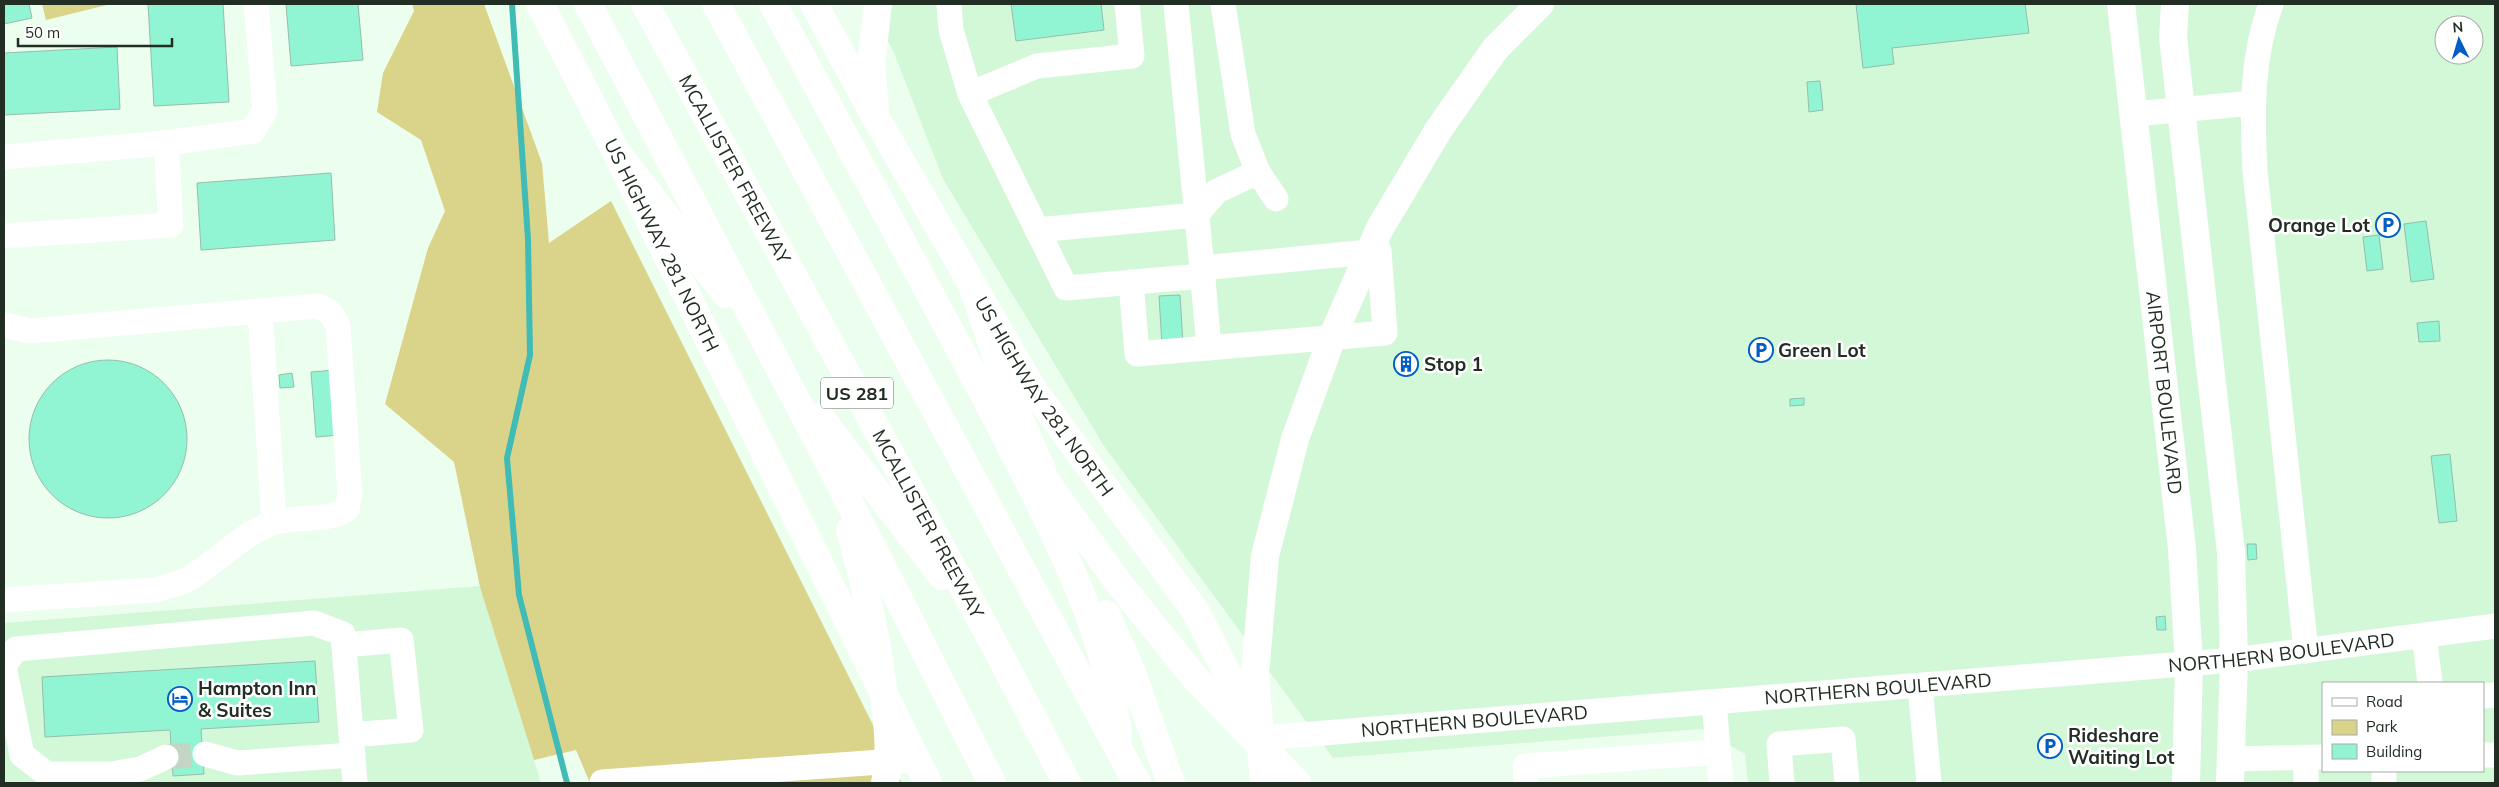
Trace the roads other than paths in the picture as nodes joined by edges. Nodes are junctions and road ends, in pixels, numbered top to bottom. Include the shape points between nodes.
1 (256, 4) edge
2 (540, 4) edge
3 (588, 4) edge
4 (645, 4) edge
5 (716, 4) edge
6 (773, 4) edge
7 (814, 4) edge
8 (878, 4) edge
9 (950, 4) edge
10 (1127, 4) edge
11 (1176, 4) edge
12 (1223, 4) edge
13 (1540, 4) edge
14 (2121, 4) edge
15 (2161, 4) edge
16 (2175, 4) edge
17 (2271, 4) edge
18 (2173, 38) junction
19 (970, 94) junction
20 (2253, 103) junction
21 (2182, 111) junction
22 (2134, 114) junction
23 (876, 118) junction
24 (166, 143) junction
25 (615, 150) junction
26 (4, 157) edge
27 (1258, 172) junction
28 (1276, 200) dead end
29 (1196, 215) junction
30 (1037, 230) junction
31 (4, 236) edge
32 (1202, 272) junction
33 (1131, 282) junction
34 (974, 291) junction
35 (260, 310) junction
36 (4, 325) edge
37 (1209, 348) junction
38 (987, 399) junction
39 (832, 468) junction
40 (274, 522) junction
41 (4, 600) edge
42 (2495, 626) edge
43 (2424, 635) junction
44 (344, 645) junction
45 (995, 646) junction
46 (2306, 651) junction
47 (2234, 660) junction
48 (2189, 664) junction
49 (2430, 682) edge
50 (1920, 686) junction
51 (1714, 702) junction
52 (1260, 738) junction
53 (352, 745) junction
54 (1718, 752) junction
55 (206, 754) tunnel mouth
56 (166, 757) tunnel mouth
57 (2314, 758) edge
58 (2230, 771) edge
59 (922, 772) edge
60 (112, 779) edge
61 (602, 782) dead end
62 (355, 783) edge
63 (885, 783) edge
64 (992, 783) edge
65 (1067, 783) edge
66 (1122, 783) edge
67 (1137, 783) edge
68 (1171, 783) edge
69 (1264, 783) edge
70 (1280, 783) edge
71 (1297, 783) edge
72 (1526, 783) edge
73 (1721, 783) edge
74 (1782, 783) edge
75 (1847, 783) edge
76 (1929, 783) edge
77 (2186, 783) edge
78 (2306, 783) edge

1 - 24 street via 265,110 253,132
2 - 25 main road, US HIGHWAY 281 NORTH
3 - 39 main road
4 - 45 main road, MCALLISTER FREEWAY / US 281
5 - 67 main road, US 281
6 - 38 main road
7 - 23 main road, US HIGHWAY 281 NORTH
8 - 23 main road via 871,65
9 - 19 street via 951,30
10 - 19 street via 1132,56 1037,66
11 - 29 street
12 - 27 street via 1244,134
13 - 69 main road via 1495,49 1439,129 1380,228 1331,340 1295,439 1265,556 1255,674
14 - 22 main road, AIRPORT BOULEVARD
15 - 18 main road
16 - 18 main road
17 - 20 street via 2255,67
18 - 21 main road
19 - 30 street
20 - 21 street
20 - 46 street via 2255,171
21 - 22 street
21 - 47 main road via 2232,552
22 - 48 main road, AIRPORT BOULEVARD via 2174,468
23 - 34 main road, US HIGHWAY 281 NORTH
24 - 26 street
24 - 31 street via 171,225
25 - 45 main road
25 - 59 main road, US HIGHWAY 281 NORTH
27 - 28 street
27 - 29 street via 1217,191
29 - 30 street
29 - 32 street
30 - 33 street via 1066,288
32 - 33 street
32 - 37 street
32 - 37 street via 1379,252 1385,333
33 - 37 street via 1137,354
34 - 52 main road, US HIGHWAY 281 NORTH via 1032,388 1196,612
34 - 68 main road via 1011,400 1132,673
35 - 36 street via 30,331
35 - 40 street
35 - 40 street via 318,306 331,312 338,326 350,486 347,510 338,515
38 - 66 main road via 1090,612 1116,708
38 - 71 main road via 1118,582 1195,678
39 - 63 main road via 860,566 878,652 890,737
39 - 64 main road
40 - 41 street via 254,531 178,584 154,590
42 - 43 street, NORTHERN BOULEVARD
43 - 46 street, NORTHERN BOULEVARD
43 - 49 street
44 - 53 street
44 - 53 street via 401,640 411,730
44 - 60 street via 343,634 314,622 16,649 4,666 22,755 46,774
45 - 65 main road, MCALLISTER FREEWAY / US 281
46 - 47 street, NORTHERN BOULEVARD
47 - 48 street, NORTHERN BOULEVARD
47 - 58 main road
48 - 50 street, NORTHERN BOULEVARD
48 - 77 main road, AIRPORT BOULEVARD
50 - 51 street, NORTHERN BOULEVARD
50 - 76 street
51 - 52 street, NORTHERN BOULEVARD
51 - 54 street
52 - 70 main road, US HIGHWAY 281 NORTH
53 - 55 street via 237,763
53 - 62 street
54 - 72 street via 1525,766
54 - 73 street
56 - 60 street
57 - 58 street
57 - 78 street
59 - 61 street
74 - 75 street via 1779,744 1844,739

